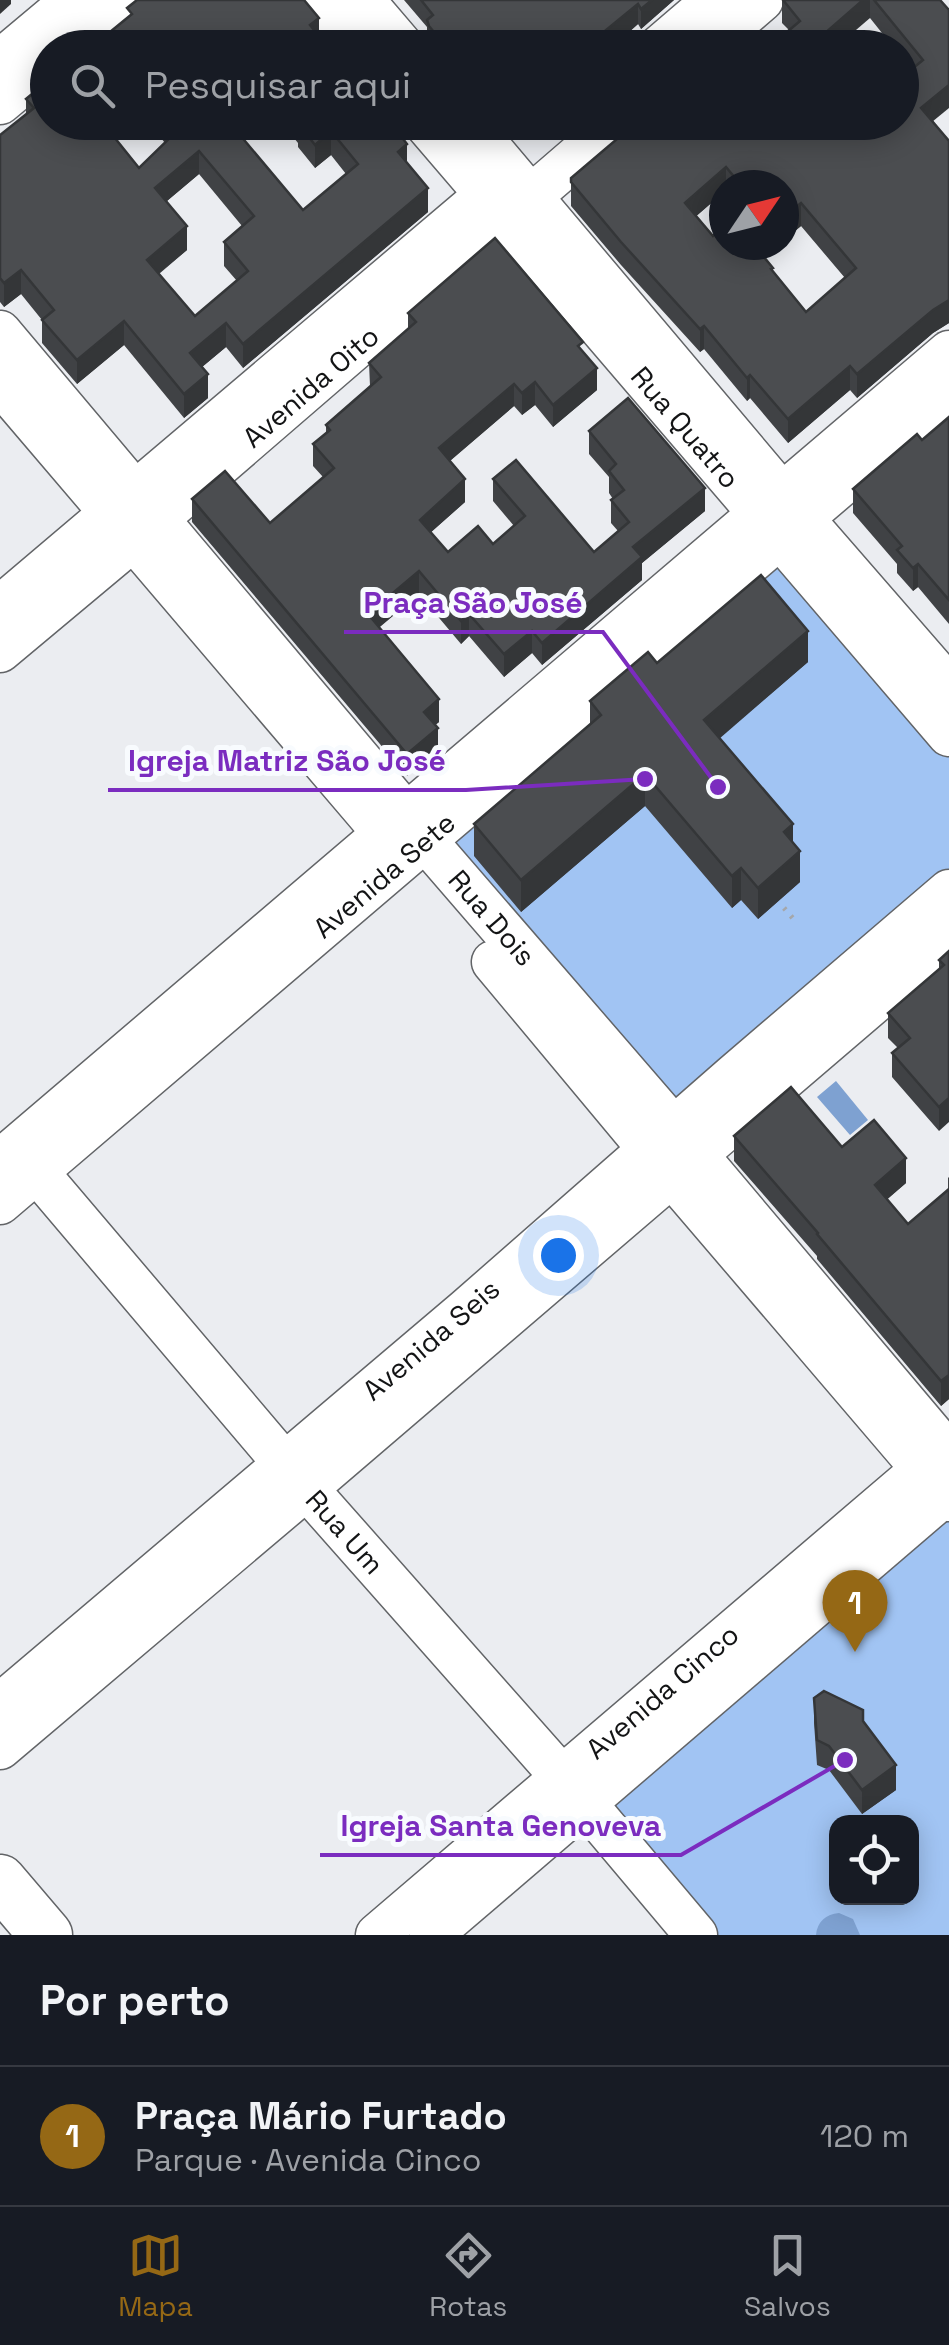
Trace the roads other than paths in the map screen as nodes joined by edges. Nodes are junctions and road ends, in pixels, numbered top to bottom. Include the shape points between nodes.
1 (73, 0) edge
2 (123, 0) edge
3 (322, 0) edge
4 (363, 0) edge
5 (714, 0) edge
6 (762, 0) edge
7 (38, 30) edge
8 (87, 30) edge
9 (346, 30) edge
10 (389, 30) edge
11 (679, 30) edge
12 (727, 30) edge
13 (30, 37) edge
14 (0, 62) edge
15 (30, 78) edge
16 (0, 103) edge
17 (444, 140) edge
18 (478, 140) edge
19 (556, 140) edge
20 (590, 140) edge
21 (508, 196) junction
22 (0, 332) edge
23 (949, 352) edge
24 (0, 383) edge
25 (949, 393) edge
26 (135, 516) junction
27 (780, 516) junction
28 (0, 607) edge
29 (0, 651) edge
30 (949, 687) edge
31 (949, 735) edge
32 (405, 836) junction
33 (949, 891) edge
34 (949, 938) edge
35 (673, 1152) junction
36 (10, 1165) edge
37 (944, 1472) edge
38 (287, 1483) junction
39 (0, 1705) edge
40 (0, 1748) edge
41 (562, 1798) junction
42 (0, 1881) edge
43 (0, 1923) edge
44 (10, 1935) edge
45 (46, 1935) edge
46 (377, 1935) edge
47 (430, 1935) edge
48 (658, 1935) edge
49 (696, 1935) edge

1 - 7 street
2 - 8 street
3 - 9 street
4 - 10 street
5 - 11 street
6 - 12 street
13 - 14 street
15 - 16 street
17 - 21 street, Rua Quatro
18 - 21 street, Rua Quatro
19 - 21 street, Avenida Oito
20 - 21 street, Avenida Oito
21 - 26 street, Avenida Oito
21 - 27 street, Rua Quatro
22 - 26 street, Rua Dois
23 - 27 street, Avenida Sete
24 - 26 street, Rua Dois
25 - 27 street, Avenida Sete
26 - 28 street, Avenida Oito
26 - 29 street, Avenida Oito
26 - 32 street, Rua Dois
27 - 30 street, Rua Quatro
27 - 31 street, Rua Quatro
27 - 32 street, Avenida Sete
32 - 35 street, Rua Dois
32 - 36 street, Avenida Sete
33 - 35 street, Avenida Seis
34 - 35 street, Avenida Seis
35 - 37 street, Rua Dois
35 - 38 street, Avenida Seis via 466,1310
36 - 38 street, Rua Um
37 - 41 street, Avenida Cinco
38 - 39 street, Avenida Seis
38 - 40 street, Avenida Seis
38 - 41 street, Rua Um
41 - 46 street, Avenida Cinco
41 - 47 street, Avenida Cinco
41 - 48 street, Rua Um
41 - 49 street, Rua Um
42 - 45 main road
43 - 44 main road

